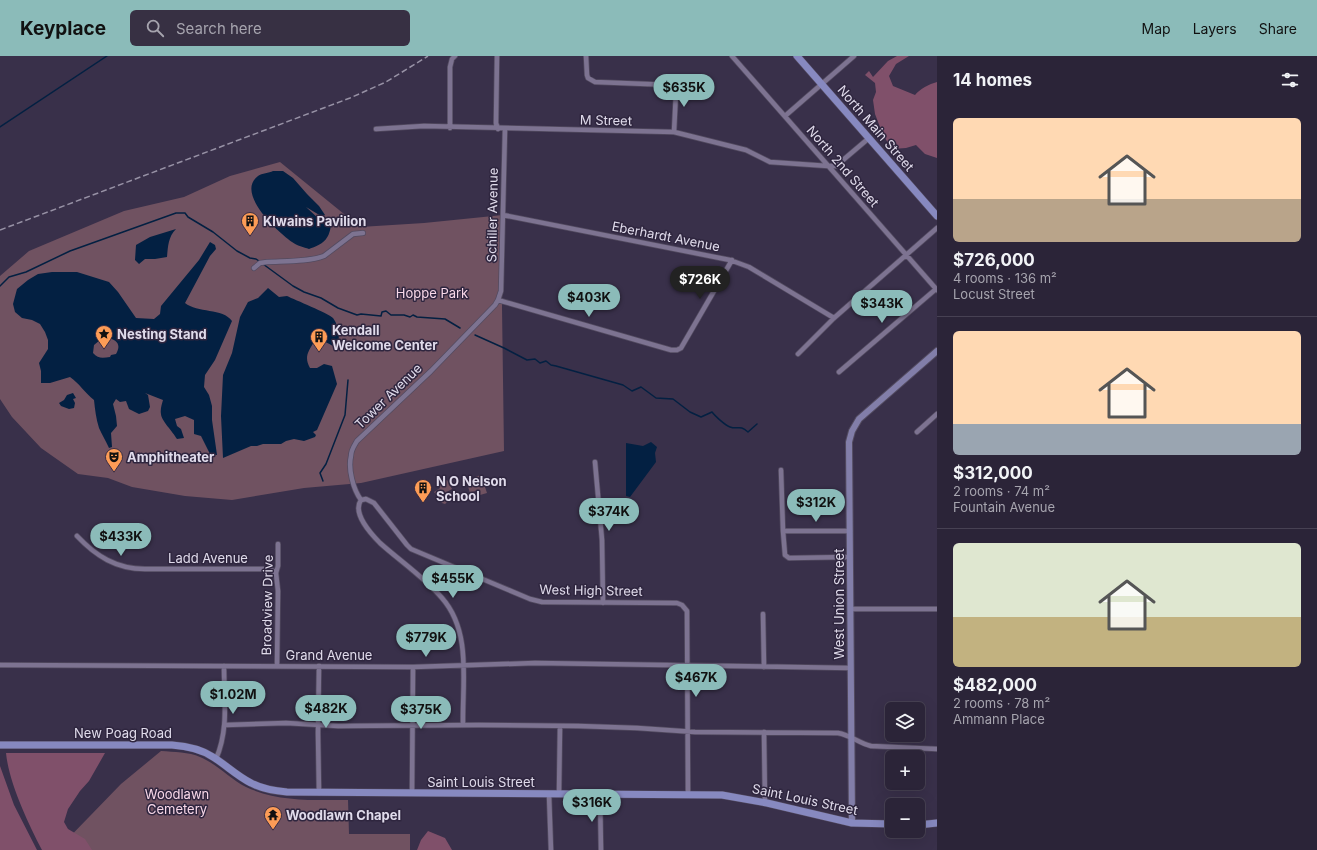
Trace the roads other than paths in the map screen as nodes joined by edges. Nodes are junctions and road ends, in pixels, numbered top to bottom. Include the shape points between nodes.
1 (455, 56) edge
2 (497, 56) edge
3 (586, 56) edge
4 (732, 56) edge
5 (797, 56) edge
6 (854, 56) edge
7 (822, 85) junction
8 (785, 116) junction
9 (450, 128) junction
10 (376, 129) dead end
11 (498, 129) junction
12 (504, 129) junction
13 (674, 132) junction
14 (868, 138) junction
15 (828, 166) junction
16 (503, 215) junction
17 (937, 216) edge
18 (937, 228) edge
19 (363, 234) dead end
20 (906, 254) junction
21 (732, 260) junction
22 (254, 268) dead end
23 (937, 289) edge
24 (498, 300) junction
25 (834, 318) junction
26 (937, 350) edge
27 (798, 354) dead end
28 (839, 372) dead end
29 (937, 414) edge
30 (917, 432) dead end
31 (595, 462) dead end
32 (781, 470) dead end
33 (361, 500) junction
34 (783, 531) junction
35 (850, 531) junction
36 (77, 536) dead end
37 (278, 544) dead end
38 (850, 557) junction
39 (276, 573) junction
40 (604, 603) junction
41 (850, 609) junction
42 (937, 609) edge
43 (763, 614) dead end
44 (0, 665) edge
45 (463, 665) junction
46 (687, 665) junction
47 (224, 666) junction
48 (277, 666) junction
49 (319, 666) junction
50 (413, 667) junction
51 (764, 667) junction
52 (851, 668) junction
53 (225, 725) junction
54 (318, 725) junction
55 (463, 725) junction
56 (412, 726) junction
57 (560, 726) junction
58 (688, 732) junction
59 (764, 732) junction
60 (852, 738) junction
61 (0, 745) edge
62 (937, 748) edge
63 (216, 759) junction
64 (238, 775) joint
65 (319, 792) junction
66 (412, 793) junction
67 (550, 794) junction
68 (559, 794) junction
69 (600, 795) junction
70 (688, 795) junction
71 (765, 803) junction
72 (852, 823) junction
73 (937, 823) edge
74 (885, 824) edge
75 (925, 824) edge
76 (551, 850) edge
77 (601, 850) edge

1 - 9 street via 450,67
2 - 11 street
3 - 13 street via 588,78 598,83 674,86
4 - 8 street, North 2nd Street
5 - 7 main road, North Main Street
6 - 7 street
7 - 8 street
7 - 14 main road, North Main Street
8 - 15 street, North 2nd Street
9 - 10 street, M Street via 424,126
9 - 11 street, M Street
11 - 12 street, M Street
12 - 13 street, M Street
12 - 16 street, Schiller Avenue
13 - 15 street, M Street via 746,150 770,162
14 - 15 street, M Street via 836,166
14 - 17 main road, North Main Street
15 - 20 street, North 2nd Street
16 - 21 street, Eberhardt Avenue
16 - 24 street, Schiller Avenue via 501,291
18 - 20 street
19 - 22 street via 353,234 319,258 260,263
20 - 23 street, North 2nd Street
20 - 25 street
21 - 24 street via 681,348 677,350
21 - 25 street, Eberhardt Avenue via 749,267
23 - 28 street
24 - 33 street, Tower Avenue via 430,371 357,441 350,466 356,492
25 - 27 street
26 - 35 street, West Union Street via 855,425 849,449
29 - 30 street
31 - 40 street via 602,540
32 - 34 street
33 - 40 street, West High Street via 366,499 374,503 407,545 416,552 536,601
33 - 45 street via 359,510 362,520 373,536 435,591 452,612 460,632
34 - 35 street
34 - 38 street via 784,553 789,558
35 - 38 street, West Union Street
36 - 39 street, Ladd Avenue via 104,559 128,568 270,569
37 - 39 street, Broadview Drive
38 - 41 street, West Union Street
39 - 48 street, Broadview Drive
40 - 46 street, West High Street via 677,603 685,607
41 - 42 street
41 - 52 street, West Union Street
43 - 51 street
44 - 47 street, Grand Avenue
45 - 46 street, Grand Avenue
45 - 50 street, Grand Avenue
45 - 55 street
46 - 51 street, Grand Avenue
46 - 58 street
47 - 48 street, Grand Avenue
47 - 53 street
48 - 49 street, Grand Avenue
49 - 50 street, Grand Avenue
49 - 54 street
50 - 56 street
51 - 52 street, Grand Avenue
52 - 60 street, West Union Street
53 - 54 street
53 - 63 street
54 - 56 street
54 - 65 street
55 - 56 street
55 - 57 street
56 - 66 street
57 - 58 street
57 - 68 street
58 - 59 street
58 - 70 street
59 - 60 street via 838,733
59 - 71 street
60 - 62 street via 871,746
60 - 72 street, West Union Street
61 - 63 main road, New Poag Road via 178,745 195,749
63 - 64 main road, New Poag Road
64 - 65 main road, Saint Louis Street via 258,786 276,791
65 - 66 main road, Saint Louis Street
66 - 67 main road, Saint Louis Street
67 - 68 main road, Saint Louis Street
67 - 76 street
68 - 69 main road, Saint Louis Street
69 - 70 main road, Saint Louis Street
69 - 77 street
70 - 71 main road, Saint Louis Street via 722,795
71 - 72 main road, Saint Louis Street
72 - 74 main road, Saint Louis Street
73 - 75 main road

